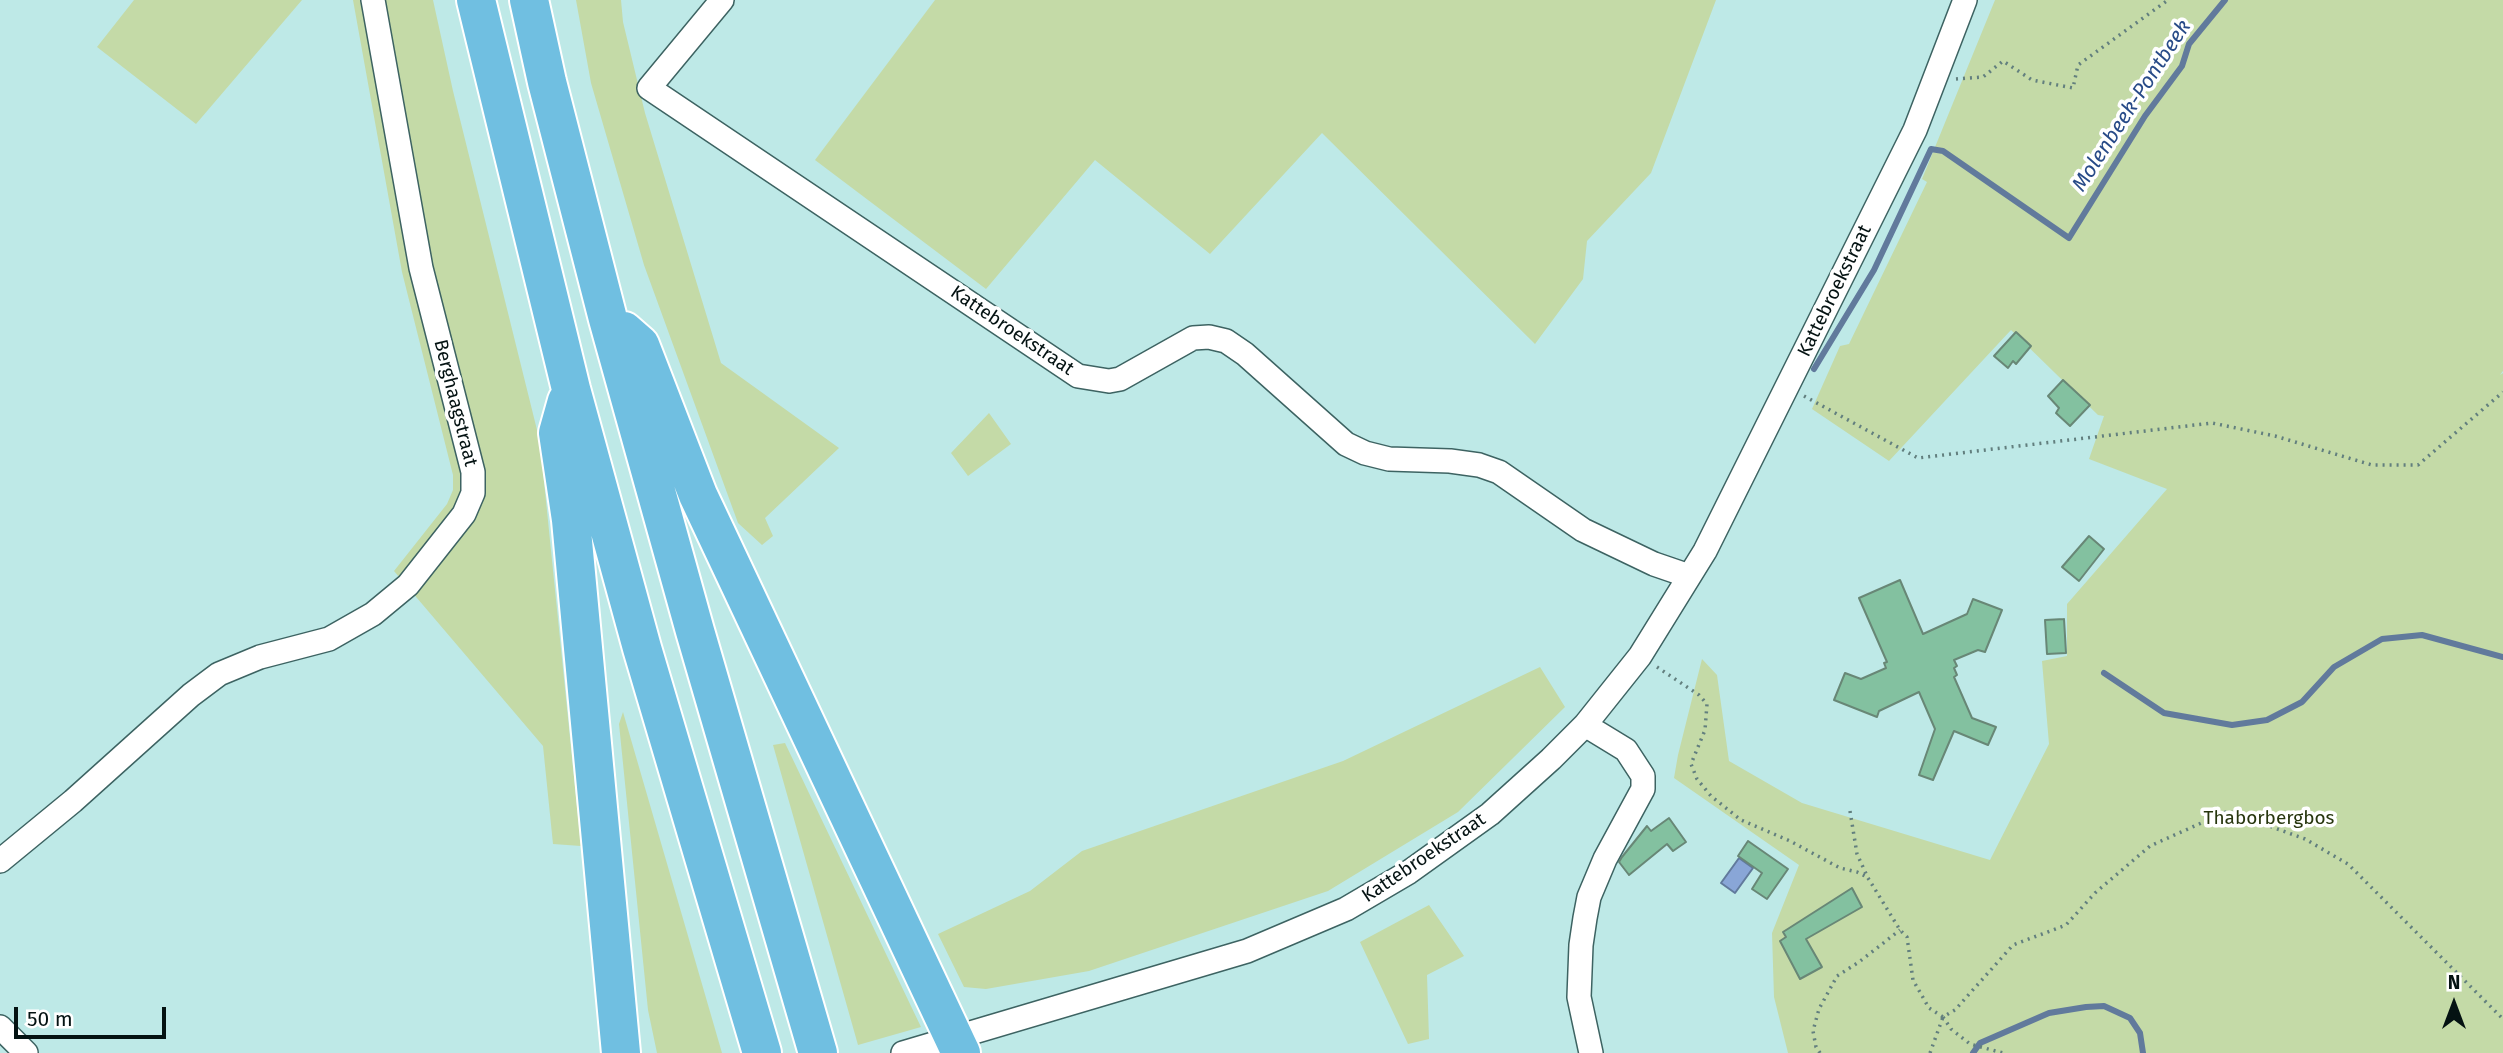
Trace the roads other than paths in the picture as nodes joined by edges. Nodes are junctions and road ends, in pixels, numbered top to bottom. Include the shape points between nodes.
1 (373, 0) edge
2 (476, 0) edge
3 (529, 0) edge
4 (722, 0) edge
5 (1965, 0) edge
6 (608, 319) junction
7 (571, 389) junction
8 (1689, 576) junction
9 (1585, 725) junction
10 (0, 861) edge
11 (0, 1027) edge
12 (959, 1045) edge
13 (818, 1052) edge
14 (26, 1053) edge
15 (621, 1053) edge
16 (762, 1053) edge
17 (903, 1053) edge
18 (1591, 1053) edge

1 - 10 street, Berghaagstraat via 421,268 473,472 469,504 408,585 373,614 329,639 260,657 219,674
2 - 7 highway
3 - 6 highway
4 - 8 street, Kattebroekstraat via 649,88 1078,376 1120,379 1193,338 1226,341 1346,444 1389,459 1450,461 1499,472 1583,530
5 - 8 street, Kattebroekstraat via 1914,131
6 - 12 highway via 640,345 698,495
6 - 13 highway
7 - 15 highway via 558,433
7 - 16 highway
8 - 9 street, Kattebroekstraat via 1640,656
9 - 12 street, Kattebroekstraat via 1490,814 1409,872 1346,909 1247,951
9 - 18 street via 1626,750 1643,776 1643,789 1605,859 1584,918 1579,997
11 - 14 street
12 - 17 street, Kattebroekstraat

